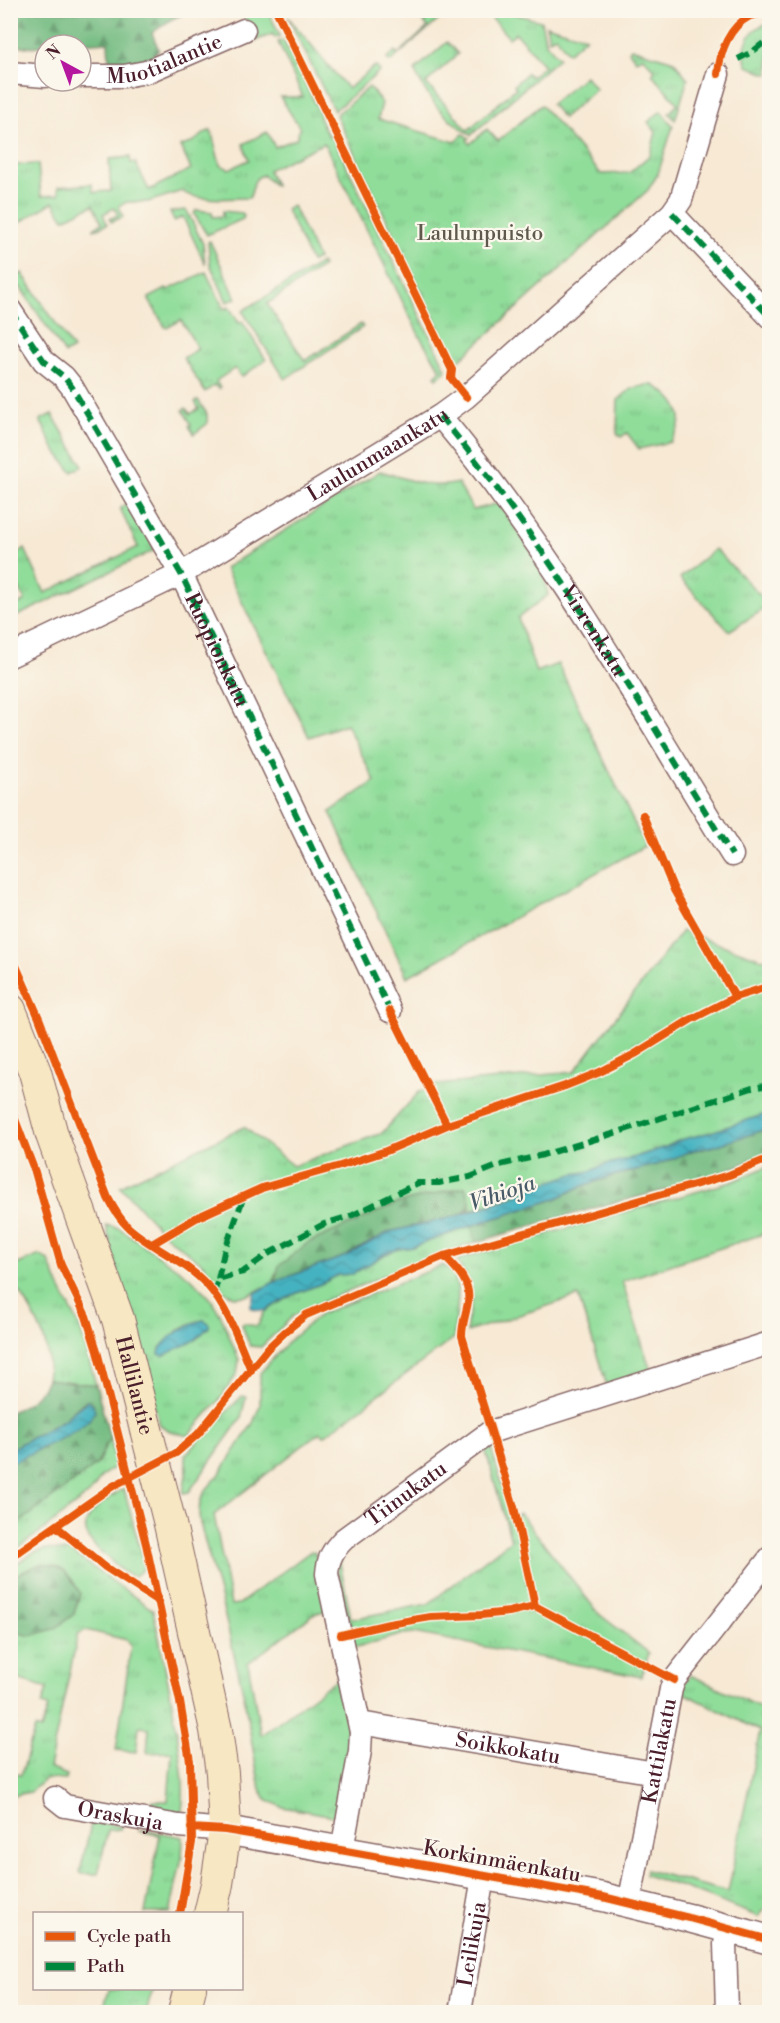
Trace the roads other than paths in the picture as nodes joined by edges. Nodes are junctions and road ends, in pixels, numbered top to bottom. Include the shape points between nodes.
1 (244, 30) dead end
2 (10, 73) edge
3 (718, 74) dead end
4 (33, 75) edge
5 (93, 76) edge
6 (672, 213) junction
7 (10, 310) edge
8 (770, 317) edge
9 (440, 416) junction
10 (181, 574) junction
11 (10, 656) edge
12 (732, 855) dead end
13 (10, 1010) edge
14 (390, 1011) dead end
15 (770, 1343) edge
16 (770, 1558) edge
17 (360, 1723) junction
18 (655, 1773) junction
19 (55, 1798) dead end
20 (225, 1830) junction
21 (342, 1850) junction
22 (483, 1877) junction
23 (629, 1904) junction
24 (210, 1912) edge
25 (728, 1930) junction
26 (770, 1940) edge
27 (190, 1990) edge
28 (184, 2013) edge
29 (460, 2013) edge
30 (727, 2013) edge

1 - 5 street, Muotialantie via 146,72
2 - 4 street
3 - 6 street, Laulunmaankatu via 681,200
6 - 8 street
6 - 9 street, Laulunmaankatu
7 - 10 street, Ruopionkatu via 44,361 72,387
9 - 10 street, Laulunmaankatu
9 - 12 street, Virrenkatu via 473,455 572,594
10 - 11 street, Laulunmaankatu
10 - 14 street, Ruopionkatu
13 - 20 main road, Hallilantie via 35,1072 52,1135 118,1319 170,1524 216,1730
15 - 17 street, Tiinukatu via 490,1432 344,1539 330,1556 327,1574
16 - 18 street, Kattilakatu via 674,1680
17 - 18 street, Soikkokatu
17 - 21 street, Tiinukatu via 360,1751
18 - 23 street, Kattilakatu
19 - 20 street, Oraskuja via 66,1806
20 - 21 street, Korkinmäenkatu
20 - 24 main road, Hallilantie
21 - 22 street, Korkinmäenkatu
22 - 23 street, Korkinmäenkatu
22 - 29 street, Leilikuja
23 - 25 street, Korkinmäenkatu
25 - 26 street, Korkinmäenkatu
25 - 30 street
27 - 28 main road

